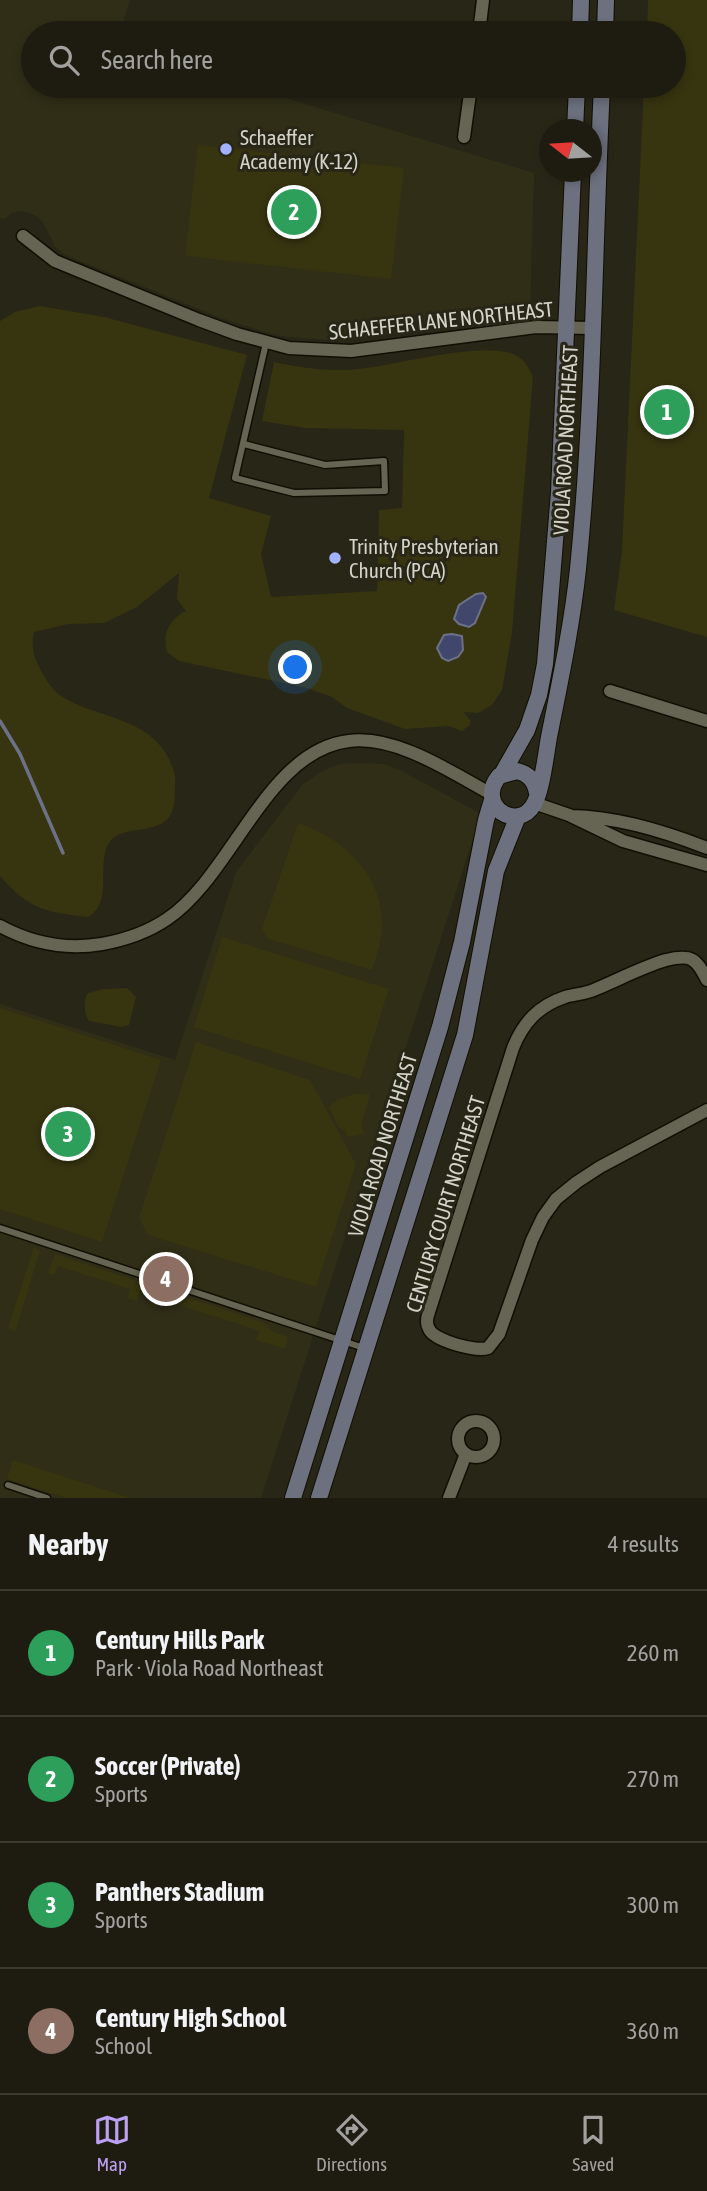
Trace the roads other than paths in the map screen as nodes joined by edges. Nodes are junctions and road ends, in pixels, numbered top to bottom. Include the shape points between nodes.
1 (483, 0) edge
2 (581, 0) edge
3 (606, 0) edge
4 (480, 21) edge
5 (580, 21) edge
6 (605, 21) edge
7 (469, 98) edge
8 (576, 98) edge
9 (602, 98) edge
10 (576, 119) edge
11 (464, 137) dead end
12 (573, 182) edge
13 (23, 236) dead end
14 (566, 327) junction
15 (592, 328) junction
16 (267, 343) junction
17 (244, 444) junction
18 (610, 691) dead end
19 (707, 721) edge
20 (502, 774) junction
21 (492, 797) junction
22 (536, 798) junction
23 (517, 816) junction
24 (569, 816) junction
25 (707, 848) edge
26 (707, 865) edge
27 (0, 926) edge
28 (707, 980) edge
29 (707, 1110) edge
30 (0, 1228) edge
31 (343, 1341) junction
32 (367, 1349) junction
33 (466, 1454) dead end
34 (8, 1485) dead end
35 (47, 1498) edge
36 (293, 1498) edge
37 (319, 1498) edge
38 (449, 1498) edge

1 - 4 street
2 - 5 main road
3 - 6 main road
7 - 11 street
8 - 10 main road
9 - 15 main road, VIOLA ROAD NORTHEAST
12 - 14 main road, VIOLA ROAD NORTHEAST
13 - 16 street, SCHAEFFER LANE NORTHEAST via 55,261
14 - 15 street, SCHAEFFER LANE NORTHEAST
14 - 16 street, SCHAEFFER LANE NORTHEAST via 351,351
14 - 20 main road, VIOLA ROAD NORTHEAST via 545,664 527,730
15 - 22 main road, VIOLA ROAD NORTHEAST via 578,572
16 - 17 lane
17 - 17 lane via 325,465 384,461 384,491 294,493 235,478
18 - 19 street
20 - 21 main road via 495,781
20 - 22 main road via 523,772 533,781
21 - 23 main road via 499,811
21 - 27 street via 387,743 336,743 308,754 284,776 198,890 167,919 116,942 76,947 39,942
21 - 31 main road, VIOLA ROAD NORTHEAST via 440,1027
22 - 23 main road via 529,810
22 - 24 street
23 - 32 main road via 496,871 465,1035
24 - 25 street via 628,822
24 - 26 street via 623,841
28 - 29 street, CENTURY COURT NORTHEAST via 691,958 666,960 549,1005 523,1026 429,1311 431,1333 473,1349 488,1348 499,1334 537,1228 556,1199 600,1167
30 - 31 lane
31 - 32 lane
31 - 36 main road, VIOLA ROAD NORTHEAST
32 - 37 main road
33 - 38 street
34 - 35 lane

